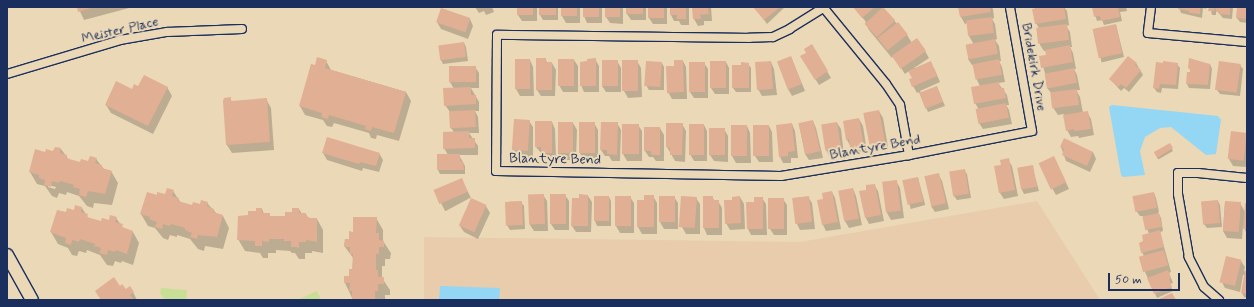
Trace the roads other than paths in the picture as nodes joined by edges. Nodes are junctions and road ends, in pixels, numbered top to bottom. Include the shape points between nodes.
1 (823, 7) edge
2 (1010, 7) edge
3 (1151, 7) edge
4 (242, 30) dead end
5 (1247, 42) edge
6 (7, 74) edge
7 (1032, 131) joint
8 (909, 155) junction
9 (1247, 178) edge
10 (7, 255) edge
11 (32, 300) edge
12 (1219, 300) edge

1 - 8 street via 900,105
1 - 8 street, Blantyre Bend via 773,37 497,35 496,171 781,176
2 - 7 street, Bridekirk Drive
3 - 5 street via 1148,33
4 - 6 street, Meister Place via 167,32 120,40
7 - 8 street, Blantyre Bend
9 - 12 street via 1178,173 1178,194 1189,257 1204,287
10 - 11 main road

